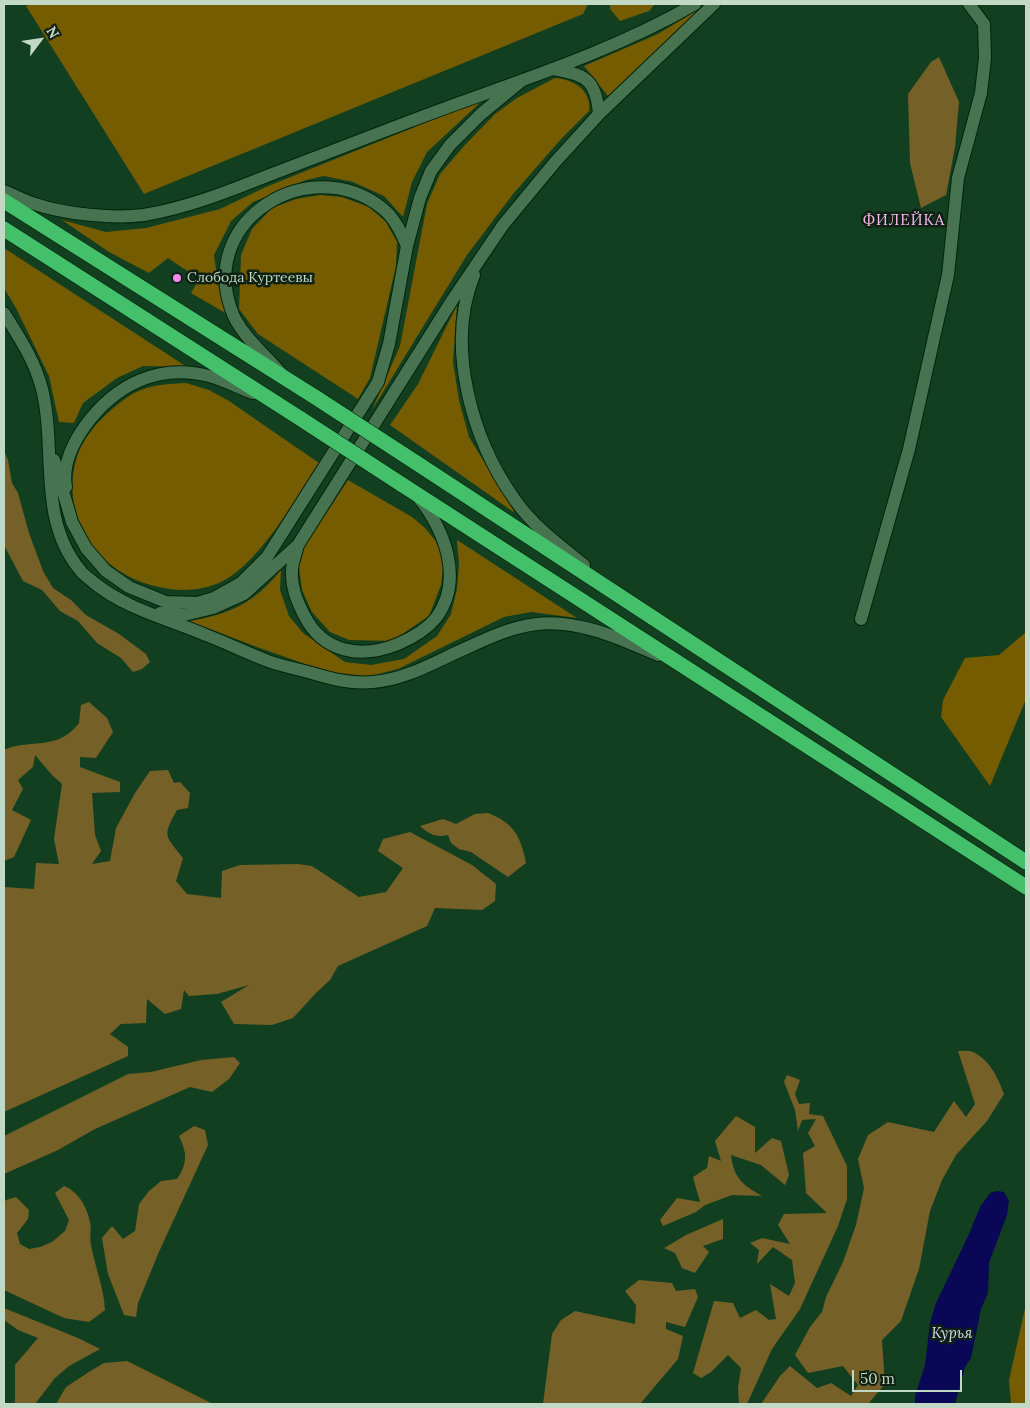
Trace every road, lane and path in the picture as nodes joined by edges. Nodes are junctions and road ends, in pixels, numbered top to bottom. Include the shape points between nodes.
1 (695, 4) edge
2 (714, 4) edge
3 (969, 4) edge
4 (551, 69) junction
5 (521, 81) junction
6 (599, 114) junction
7 (4, 191) edge
8 (4, 201) edge
9 (4, 229) edge
10 (406, 246) junction
11 (482, 256) junction
12 (4, 313) edge
13 (287, 379) junction
14 (274, 401) junction
15 (48, 440) junction
16 (414, 493) junction
17 (72, 522) junction
18 (298, 545) junction
19 (620, 596) junction
20 (145, 612) junction
21 (860, 619) dead end
22 (690, 669) junction
23 (1026, 862) edge
24 (1026, 887) edge

1 - 4 street via 625,39
2 - 6 street
3 - 21 street via 984,24 982,93 958,178 948,275 909,450
4 - 5 street
4 - 6 street via 573,72 590,82 598,98
5 - 7 street via 232,190 143,215 106,216 66,211 36,204
5 - 10 street via 450,145 432,171 420,198
6 - 11 street via 503,224
8 - 13 highway
9 - 14 highway
10 - 13 street via 383,208 346,189 307,189 291,193 266,204 250,217 227,257 226,294 238,325
10 - 17 street via 389,344 378,382 267,557 241,583 197,603 166,602 129,587 106,571 86,548
11 - 18 street
11 - 19 street via 471,282 462,352 477,428 515,500 539,529
12 - 15 street via 37,374
13 - 19 highway, bridge
14 - 16 highway, bridge
14 - 17 street via 209,376 171,373 136,381 94,414 66,461 65,483
15 - 17 street
15 - 20 street via 50,482 61,539 80,571 108,594
16 - 18 street via 440,532 449,560 450,576 444,603 436,618 410,639 390,647 357,652 337,647 321,638 309,626 294,596 292,571
16 - 22 highway
18 - 20 street via 244,594 221,605 184,615
19 - 23 highway
20 - 22 street via 269,661 344,682 374,682 404,676 482,640 514,628 538,624 574,626 613,637
22 - 24 highway

